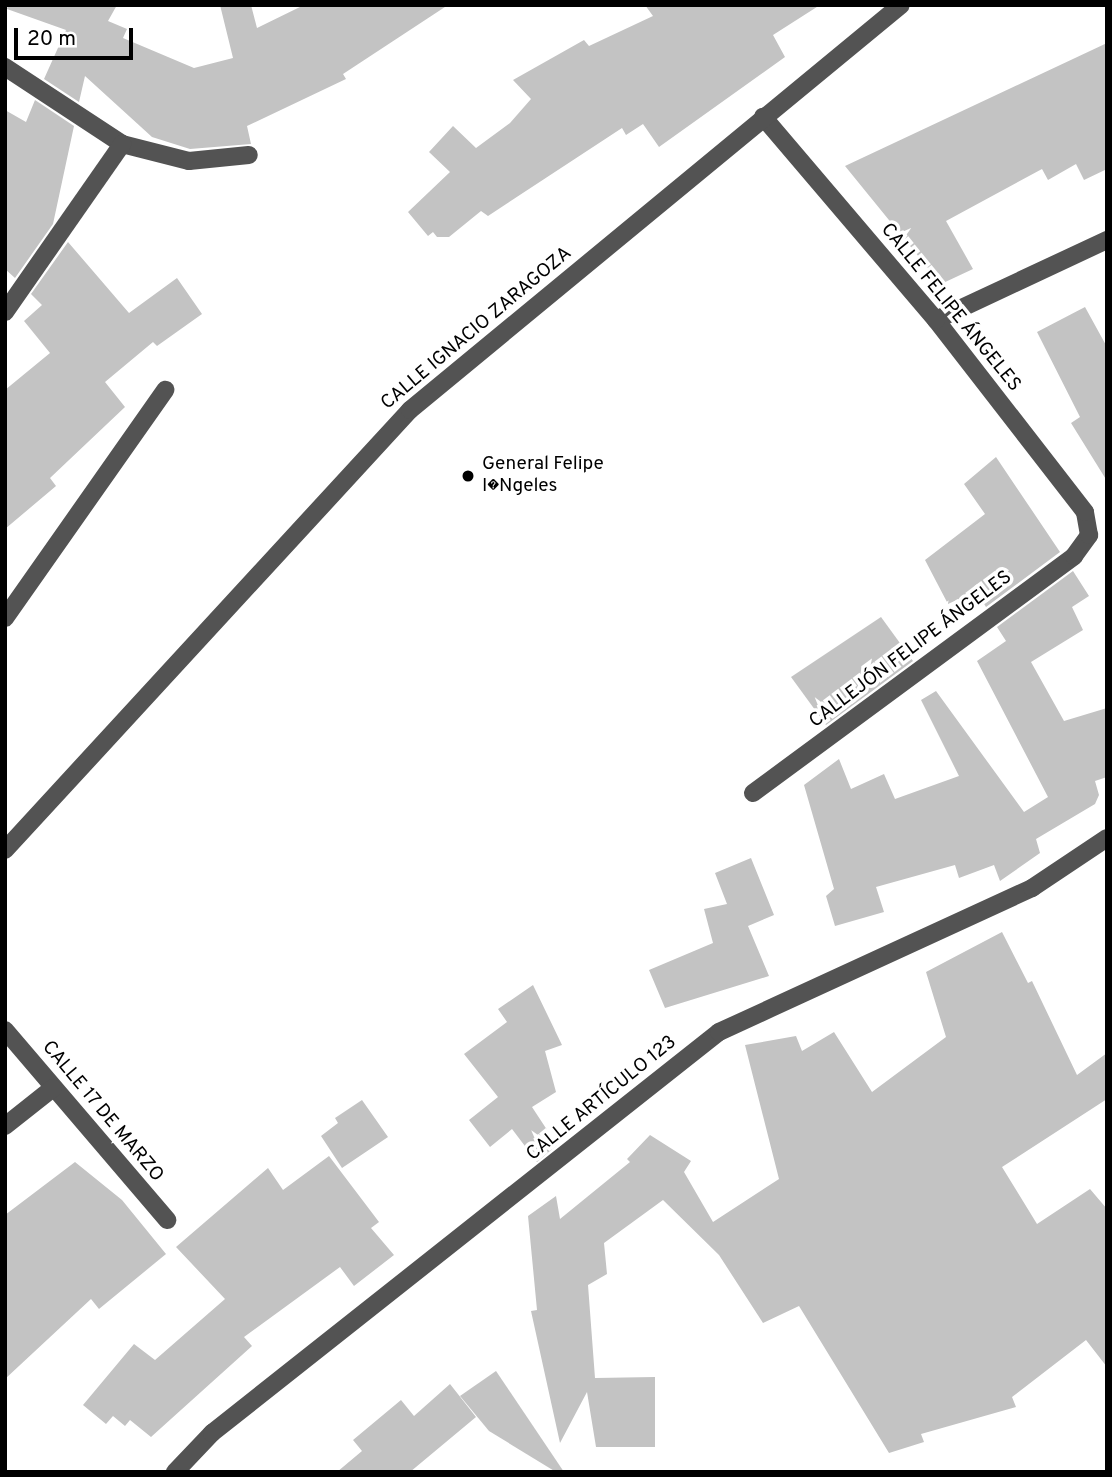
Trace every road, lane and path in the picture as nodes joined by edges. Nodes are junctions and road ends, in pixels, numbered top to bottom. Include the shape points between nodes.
1 (901, 5) edge
2 (5, 67) edge
3 (763, 117) junction
4 (122, 144) junction
5 (250, 155) dead end
6 (1107, 240) edge
7 (5, 312) edge
8 (936, 320) junction
9 (166, 390) dead end
10 (1089, 535) joint
11 (5, 618) edge
12 (753, 793) dead end
13 (1107, 838) edge
14 (5, 850) edge
15 (5, 1030) edge
16 (53, 1088) junction
17 (5, 1126) edge
18 (167, 1220) dead end
19 (174, 1472) edge

1 - 3 street, CALLE IGNACIO ZARAGOZA
2 - 4 street
3 - 8 street, CALLE FELIPE ÁNGELES
3 - 14 street, CALLE IGNACIO ZARAGOZA via 410,410
4 - 5 street via 189,161
4 - 7 street
6 - 8 street
8 - 10 street, CALLE FELIPE ÁNGELES via 1084,512
9 - 11 street
10 - 12 street, CALLEJÓN FELIPE ÁNGELES via 1074,556
13 - 19 street, CALLE ARTÍCULO 123 via 1032,888 719,1032 212,1433
15 - 16 street, CALLE 17 DE MARZO
16 - 17 street
16 - 18 street, CALLE 17 DE MARZO

